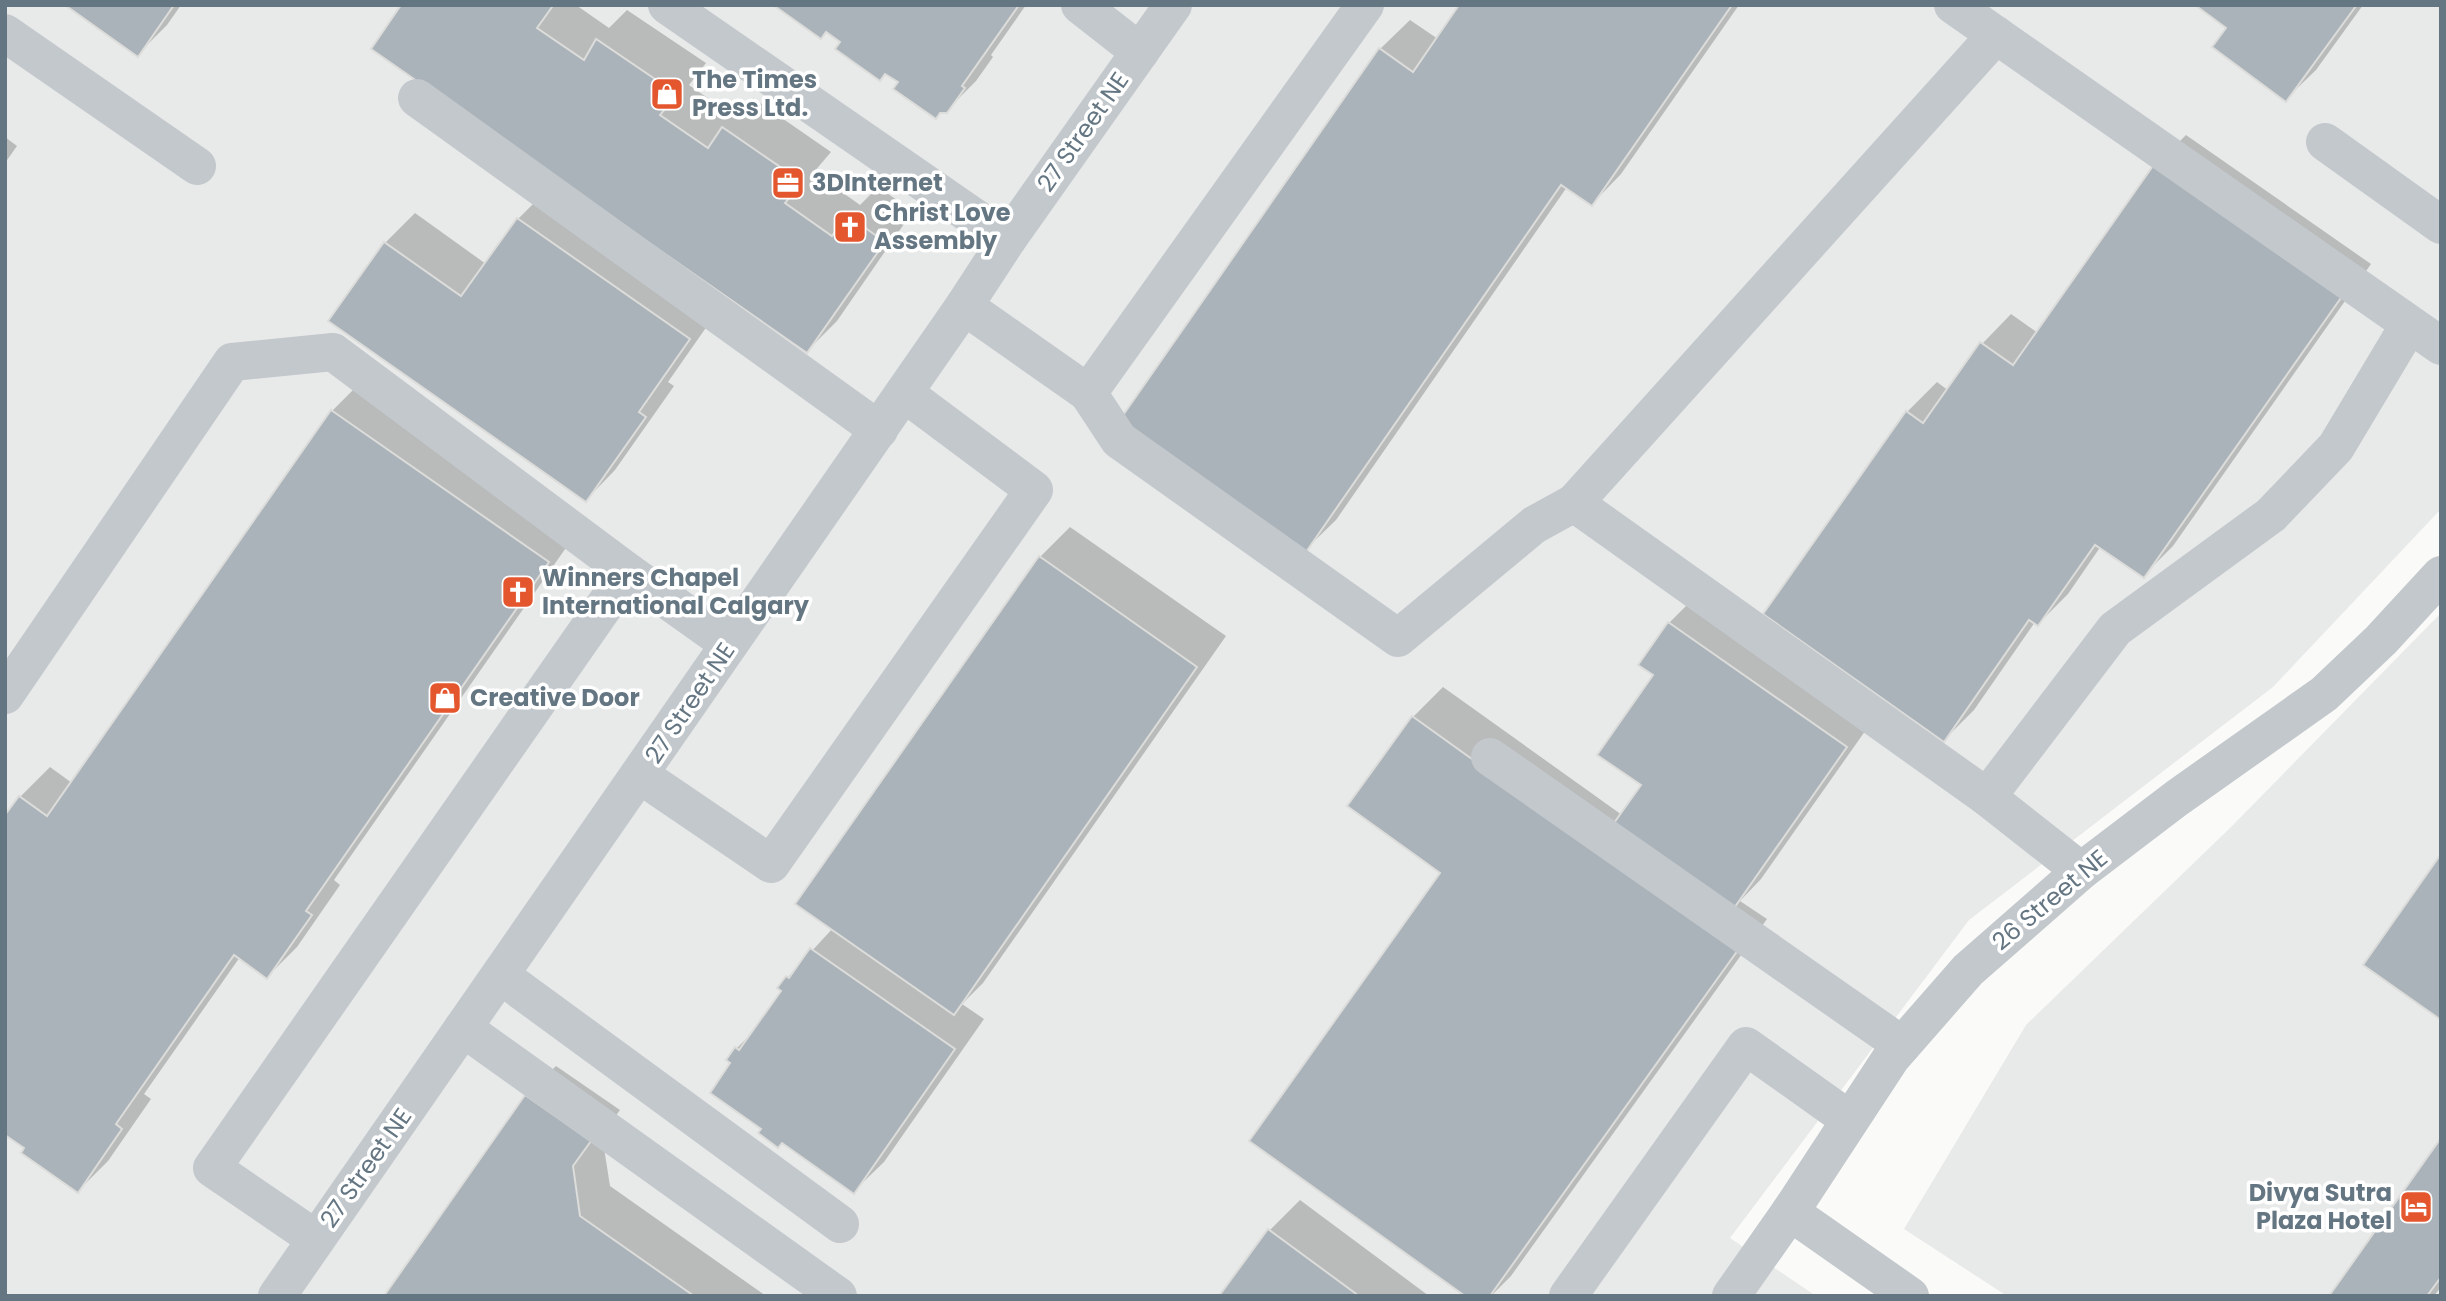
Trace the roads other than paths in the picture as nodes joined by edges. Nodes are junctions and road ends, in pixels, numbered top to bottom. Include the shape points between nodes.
1 (667, 5) edge
2 (1080, 5) edge
3 (1172, 5) edge
4 (1365, 5) edge
5 (1953, 5) edge
6 (5, 33) edge
7 (1996, 35) junction
8 (1140, 52) junction
9 (417, 98) dead end
10 (2325, 142) dead end
11 (197, 166) dead end
12 (2441, 225) edge
13 (1007, 240) junction
14 (964, 306) junction
15 (2409, 325) junction
16 (2441, 346) edge
17 (904, 393) junction
18 (1088, 393) junction
19 (878, 430) junction
20 (1574, 503) junction
21 (628, 572) junction
22 (2441, 575) edge
23 (729, 645) junction
24 (5, 695) edge
25 (1490, 757) dead end
26 (640, 775) junction
27 (1987, 797) junction
28 (2081, 872) junction
29 (500, 975) junction
30 (463, 1028) junction
31 (1902, 1045) junction
32 (1850, 1120) junction
33 (1790, 1212) junction
34 (841, 1224) dead end
35 (316, 1240) junction
36 (277, 1296) edge
37 (838, 1296) edge
38 (1568, 1296) edge
39 (1731, 1296) edge
40 (1910, 1296) edge

1 - 13 street
2 - 8 street
3 - 8 street, 27 Street NE
4 - 18 street
5 - 7 street
6 - 11 street
7 - 15 street
7 - 20 street
8 - 13 street, 27 Street NE
9 - 19 street
10 - 12 street
13 - 14 street, 27 Street NE
14 - 17 street, 27 Street NE
14 - 18 street
15 - 16 street
15 - 27 street via 2336,447 2271,515 2115,629
17 - 19 street, 27 Street NE
17 - 26 street via 1034,490 771,864
18 - 20 street via 1119,440 1398,638 1534,525
19 - 23 street, 27 Street NE
20 - 27 street
21 - 23 street
21 - 24 street via 333,352 232,362
21 - 35 street via 212,1168
22 - 28 street, 26 Street NE via 2324,694
23 - 26 street, 27 Street NE
25 - 31 street
26 - 29 street, 27 Street NE
27 - 28 street
28 - 31 street, 26 Street NE via 1968,970
29 - 30 street, 27 Street NE
29 - 34 street
30 - 35 street, 27 Street NE
30 - 37 street
31 - 32 street, 26 Street NE
32 - 33 street, 26 Street NE
32 - 38 street via 1746,1046
33 - 39 street, 26 Street NE
33 - 40 street
35 - 36 street, 27 Street NE

